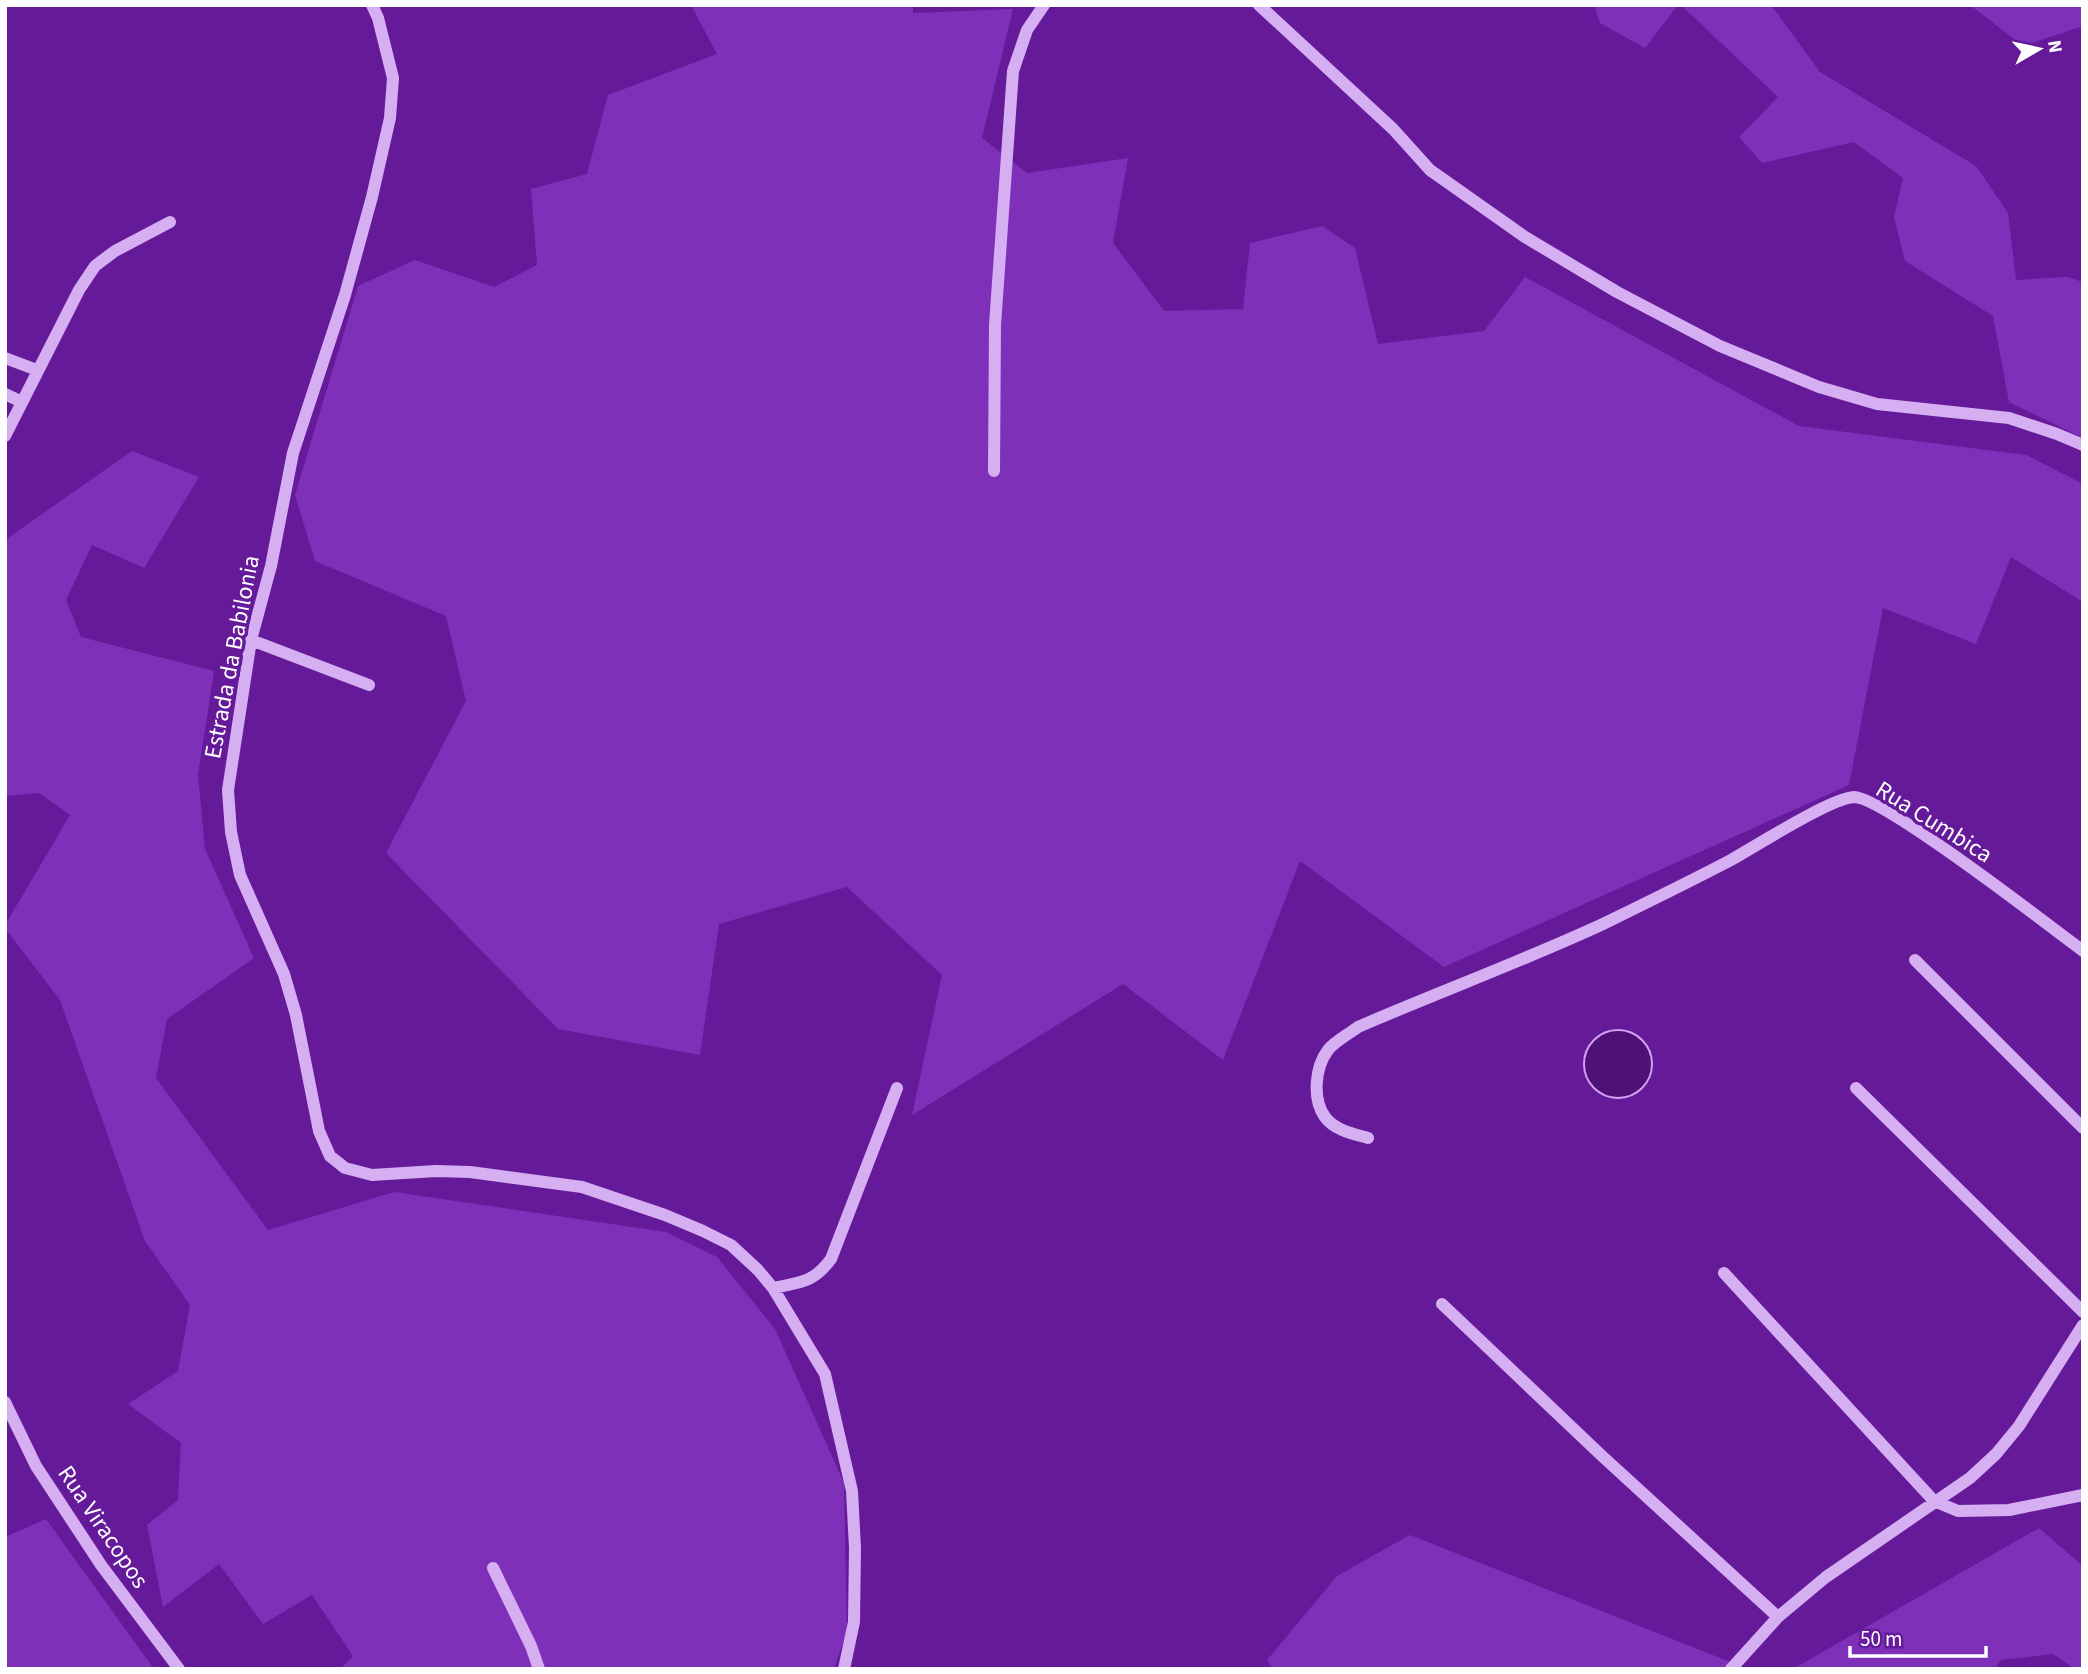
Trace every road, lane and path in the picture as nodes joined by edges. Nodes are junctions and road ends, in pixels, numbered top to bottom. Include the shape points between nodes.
1 (372, 5) edge
2 (1044, 5) edge
3 (1259, 5) edge
4 (170, 222) dead end
5 (5, 358) edge
6 (37, 370) junction
7 (5, 394) edge
8 (22, 402) junction
9 (5, 436) edge
10 (2083, 445) edge
11 (994, 471) dead end
12 (251, 640) junction
13 (369, 685) dead end
14 (2083, 951) edge
15 (1915, 960) dead end
16 (897, 1088) dead end
17 (1856, 1088) dead end
18 (2083, 1128) edge
19 (1368, 1138) dead end
20 (1724, 1273) dead end
21 (773, 1287) junction
22 (1443, 1304) dead end
23 (2083, 1312) edge
24 (2083, 1325) edge
25 (5, 1402) edge
26 (2083, 1495) edge
27 (1934, 1501) junction
28 (493, 1568) dead end
29 (1778, 1617) junction
30 (179, 1669) edge
31 (539, 1669) edge
32 (844, 1669) edge
33 (1731, 1669) edge

1 - 12 street, Estrada da Babilonia via 393,78 390,117 345,295 293,453
2 - 11 street via 1027,30 1013,71 995,325
3 - 10 street via 1393,129 1430,170 1525,237 1617,292 1720,346 1819,387 1877,404 2010,418
4 - 6 street via 95,266
5 - 6 street
6 - 8 street
7 - 8 street
8 - 9 street
12 - 13 street
12 - 21 street, Estrada da Babilonia via 228,790 231,832 240,875 284,974 319,1131 330,1156 345,1168 372,1175 470,1172 582,1188 665,1215 731,1245
14 - 19 street, Rua Cumbica via 1893,815 1854,797 1830,805 1601,924 1358,1027 1328,1049 1318,1072 1317,1097 1325,1118 1340,1130
15 - 18 street
16 - 21 street via 831,1259 819,1275
17 - 23 street
20 - 27 street
21 - 32 street, Estrada da Babilonia via 825,1374 852,1491 854,1622
22 - 29 street
24 - 27 street via 1996,1454
25 - 30 street, Rua Viracopos via 36,1466 101,1565
26 - 27 street via 2008,1510 1958,1511
27 - 29 street
28 - 31 street
29 - 33 street

